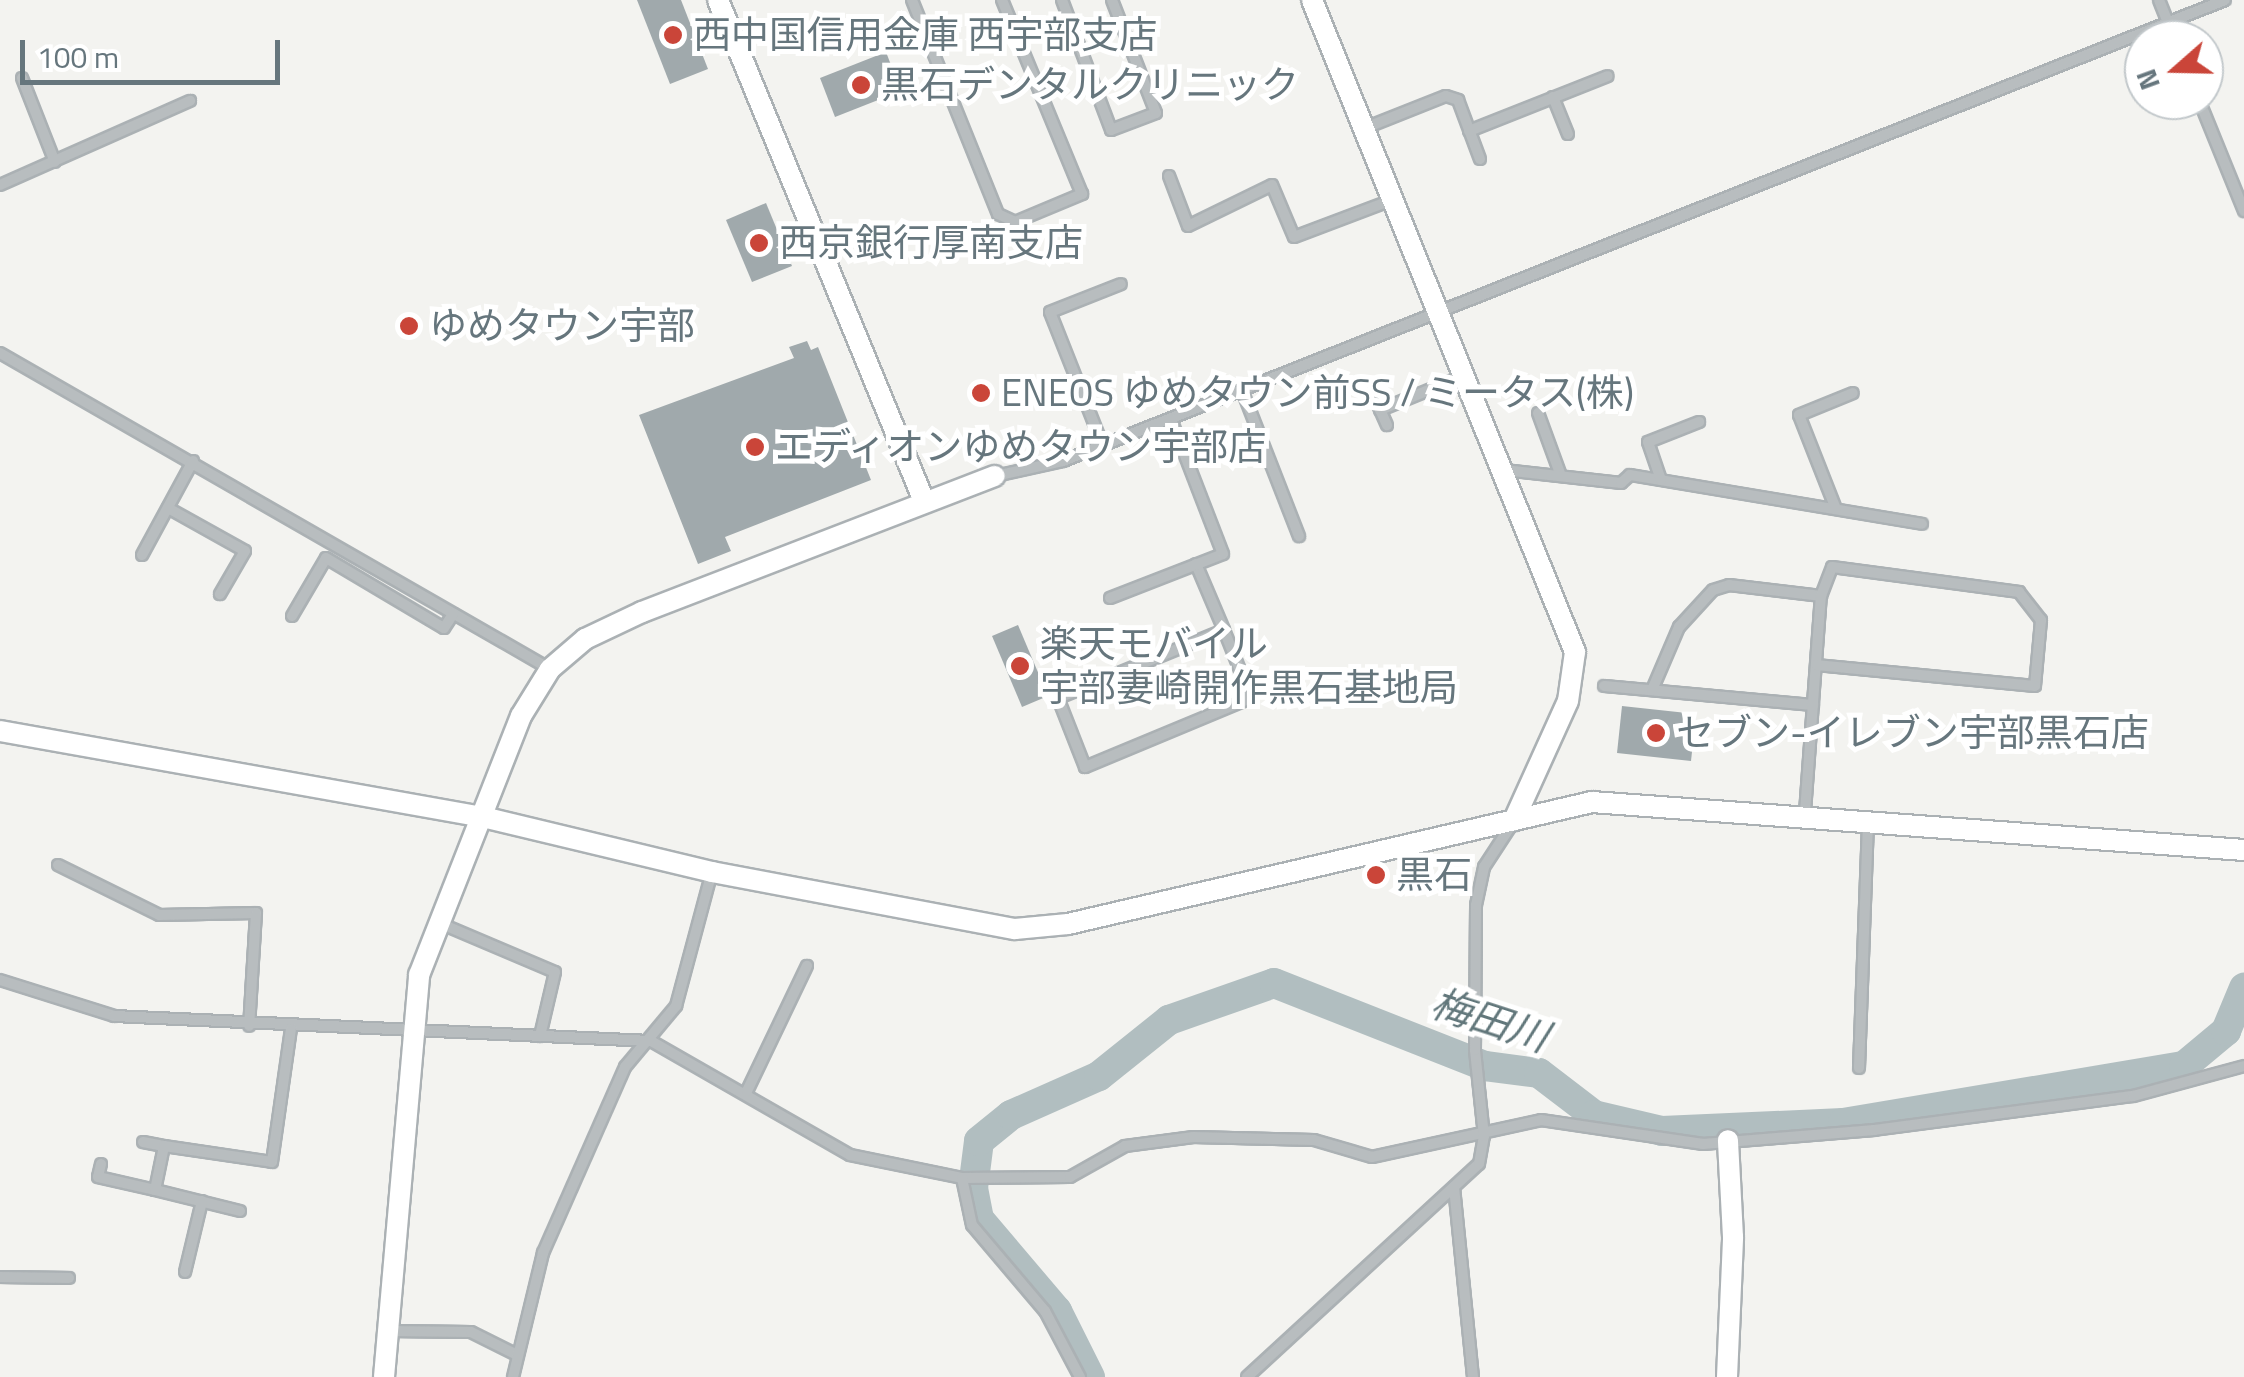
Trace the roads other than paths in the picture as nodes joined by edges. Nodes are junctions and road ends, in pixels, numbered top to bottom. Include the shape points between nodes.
1 (718, 0) edge
2 (912, 0) edge
3 (1002, 0) edge
4 (1062, 0) edge
5 (1112, 0) edge
6 (1312, 0) edge
7 (2225, 0) edge
8 (2173, 20) edge
9 (2124, 39) edge
10 (1608, 76) dead end
11 (22, 78) dead end
12 (1553, 98) junction
13 (190, 101) dead end
14 (2208, 120) edge
15 (1364, 128) junction
16 (1469, 131) junction
17 (1568, 134) dead end
18 (1480, 158) dead end
19 (56, 162) junction
20 (1169, 176) dead end
21 (0, 185) edge
22 (1393, 199) junction
23 (2244, 210) edge
24 (1121, 284) dead end
25 (1438, 310) junction
26 (0, 352) edge
27 (1464, 375) junction
28 (1242, 390) junction
29 (1853, 393) dead end
30 (1374, 396) dead end
31 (1380, 410) junction
32 (1538, 413) dead end
33 (1171, 419) junction
34 (1699, 422) dead end
35 (1387, 425) dead end
36 (1103, 446) junction
37 (193, 461) junction
38 (1504, 470) junction
39 (995, 476) joint
40 (1561, 476) junction
41 (1662, 480) junction
42 (924, 501) junction
43 (168, 508) junction
44 (1836, 509) junction
45 (1922, 524) dead end
46 (1299, 536) dead end
47 (142, 555) dead end
48 (1196, 564) junction
49 (220, 594) dead end
50 (1821, 596) junction
51 (1110, 598) dead end
52 (454, 614) junction
53 (292, 616) dead end
54 (1224, 630) junction
55 (1816, 666) junction
56 (550, 669) junction
57 (1604, 686) dead end
58 (1652, 690) junction
59 (1813, 705) junction
60 (0, 731) edge
61 (1804, 812) junction
62 (479, 816) junction
63 (1868, 818) junction
64 (1514, 820) junction
65 (2244, 850) edge
66 (58, 865) dead end
67 (712, 872) junction
68 (435, 921) junction
69 (807, 966) dead end
70 (0, 980) edge
71 (249, 1026) junction
72 (291, 1029) junction
73 (411, 1032) junction
74 (540, 1036) junction
75 (651, 1041) junction
76 (2244, 1066) edge
77 (1859, 1068) dead end
78 (747, 1091) junction
79 (1484, 1136) junction
80 (1728, 1140) junction
81 (143, 1142) dead end
82 (164, 1146) junction
83 (101, 1164) dead end
84 (970, 1178) junction
85 (1454, 1186) junction
86 (154, 1190) junction
87 (202, 1202) junction
88 (240, 1210) dead end
89 (185, 1272) dead end
90 (0, 1278) edge
91 (69, 1278) dead end
92 (388, 1331) junction
93 (517, 1355) junction
94 (384, 1377) edge
95 (513, 1377) edge
96 (1080, 1377) edge
97 (1246, 1377) edge
98 (1472, 1377) edge
99 (1727, 1377) edge

1 - 42 street
2 - 3 street via 998,214 1015,222 1082,194
4 - 5 street via 1111,130 1156,113
6 - 15 street
7 - 8 street
9 - 25 street
10 - 12 street
11 - 19 street
12 - 16 street
12 - 17 street
13 - 19 street
14 - 23 street
15 - 16 street via 1446,96 1458,100
15 - 22 street
16 - 18 street
19 - 21 street
20 - 22 street via 1188,226 1272,185 1294,238
22 - 25 street
24 - 36 street via 1050,312
25 - 27 street
25 - 28 street
26 - 37 street
27 - 31 street
27 - 38 street
28 - 33 street
28 - 46 street
29 - 44 street via 1800,415
30 - 31 street
31 - 35 street
32 - 40 street
33 - 36 street
33 - 48 street via 1223,554
34 - 41 street via 1648,442
36 - 39 street
37 - 43 street
37 - 52 street
38 - 40 street
38 - 64 street via 1575,652 1568,701
39 - 42 street
40 - 41 street
41 - 44 street
42 - 56 street via 602,630
43 - 47 street
43 - 49 street via 245,551
44 - 45 street
48 - 51 street
48 - 54 street
50 - 55 street
50 - 55 street via 1825,575 1844,564 2019,592 2036,605 2040,636 2036,686
50 - 58 street via 1729,585 1713,590 1686,615
52 - 53 street via 444,628 326,558
52 - 56 street
54 - 54 street via 1058,698 1085,767 1251,698
55 - 59 street
56 - 62 street via 521,716
57 - 58 street
58 - 59 street
59 - 61 street
60 - 62 street
61 - 63 street
61 - 64 street via 1614,800
62 - 67 street
62 - 68 street
63 - 65 street
63 - 77 street
64 - 67 street via 1068,924 1016,929
64 - 79 street via 1484,867 1476,905 1475,1050
66 - 71 street via 160,914 256,912
67 - 75 street via 688,977
68 - 73 street
68 - 74 street via 555,972
69 - 78 street
70 - 71 street via 114,1016
71 - 72 street
72 - 73 street
72 - 82 street via 272,1162
73 - 74 street
73 - 92 street
74 - 75 street
75 - 78 street
75 - 93 street via 625,1067 560,1212
76 - 80 street via 2133,1096
78 - 84 street via 850,1155
79 - 80 street via 1541,1120 1666,1142
79 - 84 street via 1372,1158 1314,1140 1193,1137 1126,1146 1070,1177
79 - 85 street via 1478,1164
80 - 99 street via 1734,1237
81 - 82 street
82 - 86 street
83 - 86 street via 98,1177
84 - 96 street via 972,1224 1045,1311
85 - 97 street
85 - 98 street
86 - 87 street
87 - 88 street
87 - 89 street
90 - 91 street
92 - 93 street via 471,1332
92 - 94 street
93 - 95 street

